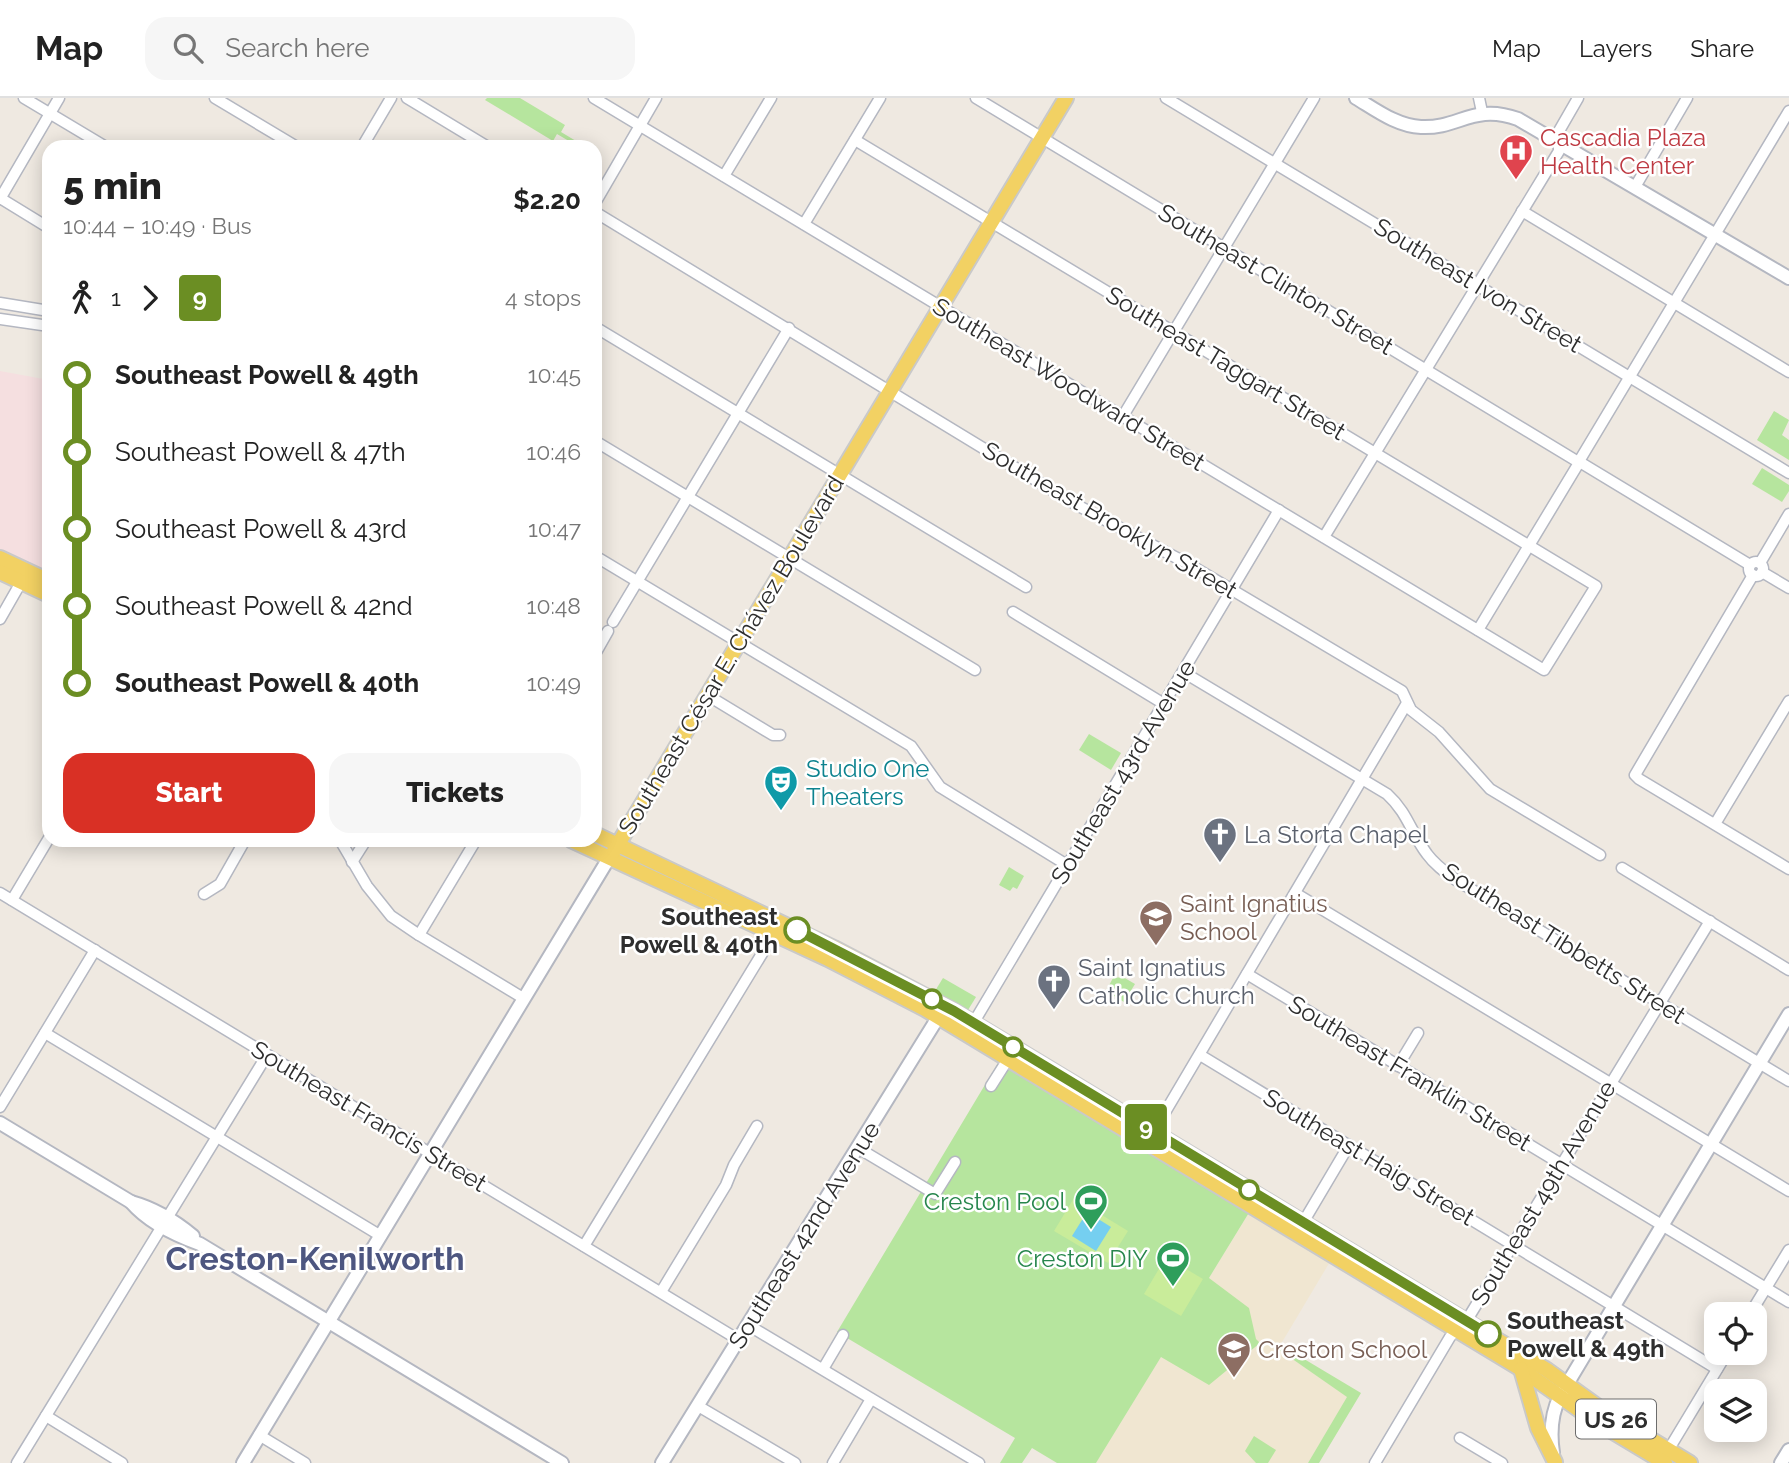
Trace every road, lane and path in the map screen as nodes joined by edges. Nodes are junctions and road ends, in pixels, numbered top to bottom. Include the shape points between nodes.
1 (24, 98) edge
2 (59, 98) edge
3 (215, 98) edge
4 (391, 98) edge
5 (407, 98) edge
6 (594, 98) edge
7 (656, 98) edge
8 (771, 98) edge
9 (880, 98) edge
10 (976, 98) edge
11 (1066, 98) edge
12 (1166, 98) edge
13 (1314, 98) edge
14 (1356, 98) edge
15 (1479, 98) edge
16 (1578, 98) edge
17 (1687, 98) edge
18 (1789, 111) edge
19 (1482, 112) junction
20 (50, 113) junction
21 (640, 126) junction
22 (1042, 138) junction
23 (94, 140) edge
24 (285, 140) edge
25 (366, 140) edge
26 (476, 140) edge
27 (855, 140) junction
28 (1558, 142) junction
29 (1274, 163) junction
30 (724, 176) junction
31 (1635, 187) junction
32 (602, 191) edge
33 (0, 199) edge
34 (1522, 211) junction
35 (602, 216) edge
36 (991, 222) junction
37 (42, 224) edge
38 (804, 224) junction
39 (1716, 235) junction
40 (1224, 247) junction
41 (1789, 278) edge
42 (1477, 285) junction
43 (0, 303) edge
44 (1675, 303) junction
45 (941, 307) junction
46 (42, 310) edge
47 (0, 319) edge
48 (42, 325) edge
49 (789, 328) junction
50 (602, 331) edge
51 (1173, 332) junction
52 (1426, 369) junction
53 (1789, 372) edge
54 (1629, 376) junction
55 (890, 391) junction
56 (738, 412) junction
57 (1123, 416) junction
58 (602, 445) edge
59 (1375, 453) junction
60 (1579, 462) junction
61 (1789, 473) edge
62 (840, 474) junction
63 (688, 497) junction
64 (1279, 510) junction
65 (1789, 514) edge
66 (1324, 537) junction
67 (1528, 545) junction
68 (0, 558) edge
69 (789, 559) junction
70 (602, 560) edge
71 (1756, 569) junction
72 (0, 572) edge
73 (24, 576) junction
74 (42, 580) edge
75 (638, 582) junction
76 (1026, 587) dead end
77 (1789, 588) edge
78 (1232, 589) junction
79 (42, 590) edge
80 (1013, 612) dead end
81 (0, 619) edge
82 (1478, 630) junction
83 (602, 642) edge
84 (738, 643) junction
85 (975, 670) dead end
86 (1544, 670) joint
87 (1183, 672) junction
88 (707, 695) junction
89 (1789, 701) edge
90 (1407, 703) junction
91 (1164, 704) junction
92 (780, 735) dead end
93 (1364, 778) junction
94 (1715, 824) junction
95 (602, 838) edge
96 (617, 845) junction
97 (44, 847) edge
98 (241, 847) edge
99 (344, 847) edge
100 (362, 847) edge
101 (472, 847) edge
102 (586, 847) edge
103 (1600, 855) dead end
104 (609, 858) junction
105 (352, 862) junction
106 (1068, 866) junction
107 (1622, 868) dead end
108 (1789, 869) edge
109 (0, 893) edge
110 (1295, 893) junction
111 (204, 894) dead end
112 (12, 900) junction
113 (1710, 921) junction
114 (777, 928) junction
115 (419, 935) junction
116 (95, 950) junction
117 (1789, 970) edge
118 (1247, 974) junction
119 (523, 998) junction
120 (1659, 1003) junction
121 (942, 1012) junction
122 (1789, 1014) edge
123 (970, 1029) junction
124 (1418, 1032) dead end
125 (45, 1033) junction
126 (1011, 1054) junction
127 (267, 1055) junction
128 (1200, 1055) junction
129 (1759, 1063) junction
130 (1398, 1066) junction
131 (1789, 1081) edge
132 (1610, 1084) junction
133 (991, 1086) dead end
134 (0, 1107) edge
135 (0, 1123) edge
136 (757, 1126) dead end
137 (217, 1137) junction
138 (1150, 1137) junction
139 (1711, 1143) junction
140 (1349, 1145) junction
141 (858, 1148) junction
142 (430, 1154) junction
143 (955, 1162) dead end
144 (1561, 1164) junction
145 (1789, 1191) edge
146 (165, 1222) junction
147 (1662, 1225) junction
148 (1300, 1228) junction
149 (380, 1236) junction
150 (1512, 1244) junction
151 (584, 1246) junction
152 (1789, 1250) edge
153 (1766, 1288) junction
154 (661, 1292) junction
155 (1757, 1302) edge
156 (1789, 1302) edge
157 (1613, 1306) junction
158 (328, 1322) junction
159 (748, 1325) junction
160 (1460, 1325) junction
161 (843, 1335) dead end
162 (738, 1340) junction
163 (1719, 1365) edge
164 (1717, 1368) junction
165 (823, 1369) junction
166 (1521, 1369) junction
167 (1563, 1390) junction
168 (871, 1399) junction
169 (698, 1406) junction
170 (46, 1416) junction
171 (260, 1435) junction
172 (1460, 1438) dead end
173 (1789, 1450) edge
174 (1665, 1458) edge
175 (1488, 1459) edge
176 (17, 1463) edge
177 (122, 1463) edge
178 (243, 1463) edge
179 (305, 1463) edge
180 (562, 1463) edge
181 (662, 1463) edge
182 (795, 1463) edge
183 (833, 1463) edge
184 (979, 1463) edge
185 (1375, 1463) edge
186 (1502, 1463) edge
187 (1553, 1463) edge
188 (1690, 1463) edge
189 (1781, 1463) edge

1 - 20 street
2 - 20 street
3 - 24 street
4 - 25 street
5 - 26 street
6 - 21 street, Southeast Woodward Street
7 - 21 street
8 - 30 street
9 - 27 street
10 - 22 street, Southeast Clinton Street
11 - 22 main road, Southeast César E. Chávez Boulevard
12 - 29 street, Southeast Ivon Street
13 - 29 street
14 - 19 main road via 1388,117 1418,127
15 - 19 street
16 - 28 street via 1559,131
17 - 31 street
18 - 39 street
19 - 28 main road via 1518,118
20 - 23 street
20 - 33 street
21 - 30 street, Southeast Woodward Street
21 - 32 street
22 - 36 main road, Southeast César E. Chávez Boulevard
22 - 40 street, Southeast Clinton Street
27 - 36 street, Southeast Taggart Street
27 - 38 street
28 - 31 main road
28 - 34 street via 1559,151
29 - 40 street
29 - 42 street, Southeast Ivon Street
30 - 38 street, Southeast Woodward Street
31 - 39 main road
33 - 37 street
34 - 42 street
34 - 44 street
35 - 49 street, Southeast Brooklyn Street
36 - 45 main road, Southeast César E. Chávez Boulevard
36 - 51 street, Southeast Taggart Street
38 - 45 street, Southeast Woodward Street
39 - 41 main road
39 - 44 street
40 - 51 street
40 - 52 street, Southeast Clinton Street
42 - 52 street
42 - 54 street, Southeast Ivon Street
43 - 46 street
44 - 53 street
44 - 54 street
45 - 55 main road, Southeast César E. Chávez Boulevard
45 - 57 street, Southeast Woodward Street
47 - 48 street
49 - 55 street, Southeast Brooklyn Street
49 - 56 street
50 - 56 street
51 - 57 street
51 - 59 street, Southeast Taggart Street
52 - 59 street
52 - 60 street, Southeast Clinton Street
54 - 60 street
54 - 61 street, Southeast Ivon Street
55 - 62 main road, Southeast César E. Chávez Boulevard
55 - 78 street, Southeast Brooklyn Street via 1075,504
56 - 62 street
56 - 63 street
57 - 64 street, Southeast Woodward Street
58 - 63 street
59 - 66 street
59 - 67 street, Southeast Taggart Street
60 - 67 street
60 - 71 street, Southeast Clinton Street
62 - 69 main road, Southeast César E. Chávez Boulevard
62 - 76 street
63 - 69 street
63 - 75 street
64 - 66 street, Southeast Woodward Street
64 - 78 street, Southeast 43rd Avenue
65 - 71 street
66 - 82 street, Southeast Woodward Street
67 - 82 street
67 - 86 street, Southeast Taggart Street via 1596,586
68 - 73 main road
69 - 84 main road, Southeast César E. Chávez Boulevard
69 - 85 street
70 - 75 street
71 - 77 street, Southeast Clinton Street
71 - 94 street via 1635,775
72 - 73 main road
73 - 74 main road
73 - 79 main road
73 - 81 street
75 - 83 street
75 - 84 street
78 - 87 street, Southeast 43rd Avenue
78 - 90 street, Southeast Brooklyn Street via 1402,691
80 - 91 street
82 - 86 street, Southeast Woodward Street
84 - 88 main road, Southeast César E. Chávez Boulevard
84 - 106 street via 911,746 940,787
87 - 91 street, Southeast 43rd Avenue
87 - 93 street, Southeast Tibbetts Street
88 - 92 street
88 - 96 main road, Southeast César E. Chávez Boulevard
89 - 94 street
90 - 93 street
90 - 103 street, Southeast Brooklyn Street via 1490,789
91 - 106 street, Southeast 43rd Avenue
93 - 110 street
93 - 120 street, Southeast Tibbetts Street via 1404,812 1439,868
94 - 108 street
95 - 96 main road, US 26
96 - 104 main road, Southeast César E. Chávez Boulevard
96 - 114 main road, US 26
97 - 112 street
98 - 111 street via 220,884
99 - 105 street
100 - 105 street
101 - 115 street
102 - 104 main road, US 26
104 - 114 main road, US 26
104 - 119 main road, Southeast César E. Chávez Boulevard
105 - 115 street via 378,902
106 - 123 street, Southeast 43rd Avenue
107 - 113 street
109 - 112 street, Southeast Francis Street
110 - 118 street
110 - 132 street
112 - 116 street, Southeast Francis Street
113 - 117 street
113 - 120 street, Southeast 49th Avenue
114 - 121 main road, US 26
114 - 151 street
115 - 119 street
116 - 125 street
116 - 127 street, Southeast Francis Street
118 - 128 street
118 - 130 street, Southeast Franklin Street
119 - 142 main road, Southeast César E. Chávez Boulevard
120 - 129 street, Southeast Tibbetts Street
120 - 132 street, Southeast 49th Avenue
121 - 123 main road, US 26
121 - 141 main road, Southeast 42nd Avenue
122 - 129 main road
123 - 126 main road, US 26
124 - 130 street
125 - 134 street
125 - 137 street
126 - 133 street
126 - 138 main road, US 26
127 - 137 street
127 - 142 street, Southeast Francis Street
128 - 138 street
128 - 140 street, Southeast Haig Street
129 - 131 street, Southeast Tibbetts Street
129 - 139 main road
130 - 144 street, Southeast Franklin Street
132 - 139 street
132 - 144 street, Southeast 49th Avenue
135 - 146 main road via 131,1202 144,1205
136 - 154 street
137 - 146 street
137 - 149 street
138 - 148 main road, US 26
139 - 145 street
139 - 147 main road
140 - 148 street
140 - 150 street, Southeast Haig Street
141 - 143 street via 936,1194
141 - 159 main road, Southeast 42nd Avenue
142 - 149 main road, Southeast César E. Chávez Boulevard
142 - 151 street, Southeast Francis Street
144 - 147 street, Southeast Franklin Street
144 - 150 street, Southeast 49th Avenue
146 - 158 main road
146 - 170 street
147 - 153 street, Southeast Franklin Street
147 - 157 main road
148 - 160 main road, US 26
149 - 158 main road, Southeast César E. Chávez Boulevard
150 - 157 street, Southeast Haig Street
150 - 160 street, Southeast 49th Avenue
151 - 154 street, Southeast Francis Street
152 - 153 street
153 - 155 street
153 - 156 street, Southeast Franklin Street
154 - 162 street, Southeast Francis Street
157 - 164 street, Southeast Haig Street
157 - 167 main road
158 - 171 main road, Southeast César E. Chávez Boulevard
158 - 180 main road
159 - 162 main road, Southeast 42nd Avenue
159 - 165 street
160 - 166 main road, US 26
160 - 167 main road, US 26
160 - 185 street, Southeast 49th Avenue
161 - 165 street
162 - 169 main road, Southeast 42nd Avenue
163 - 164 street
164 - 174 street
165 - 168 street
166 - 167 main road, US 26
166 - 187 main road
167 - 174 main road, US 26 via 1595,1421
167 - 187 main road via 1551,1428
168 - 183 street
168 - 184 street
169 - 181 main road, Southeast 42nd Avenue
169 - 182 street
170 - 176 street
170 - 177 street
171 - 178 main road, Southeast César E. Chávez Boulevard
171 - 179 street
172 - 175 street
173 - 189 main road
174 - 188 main road, US 26
175 - 186 street

